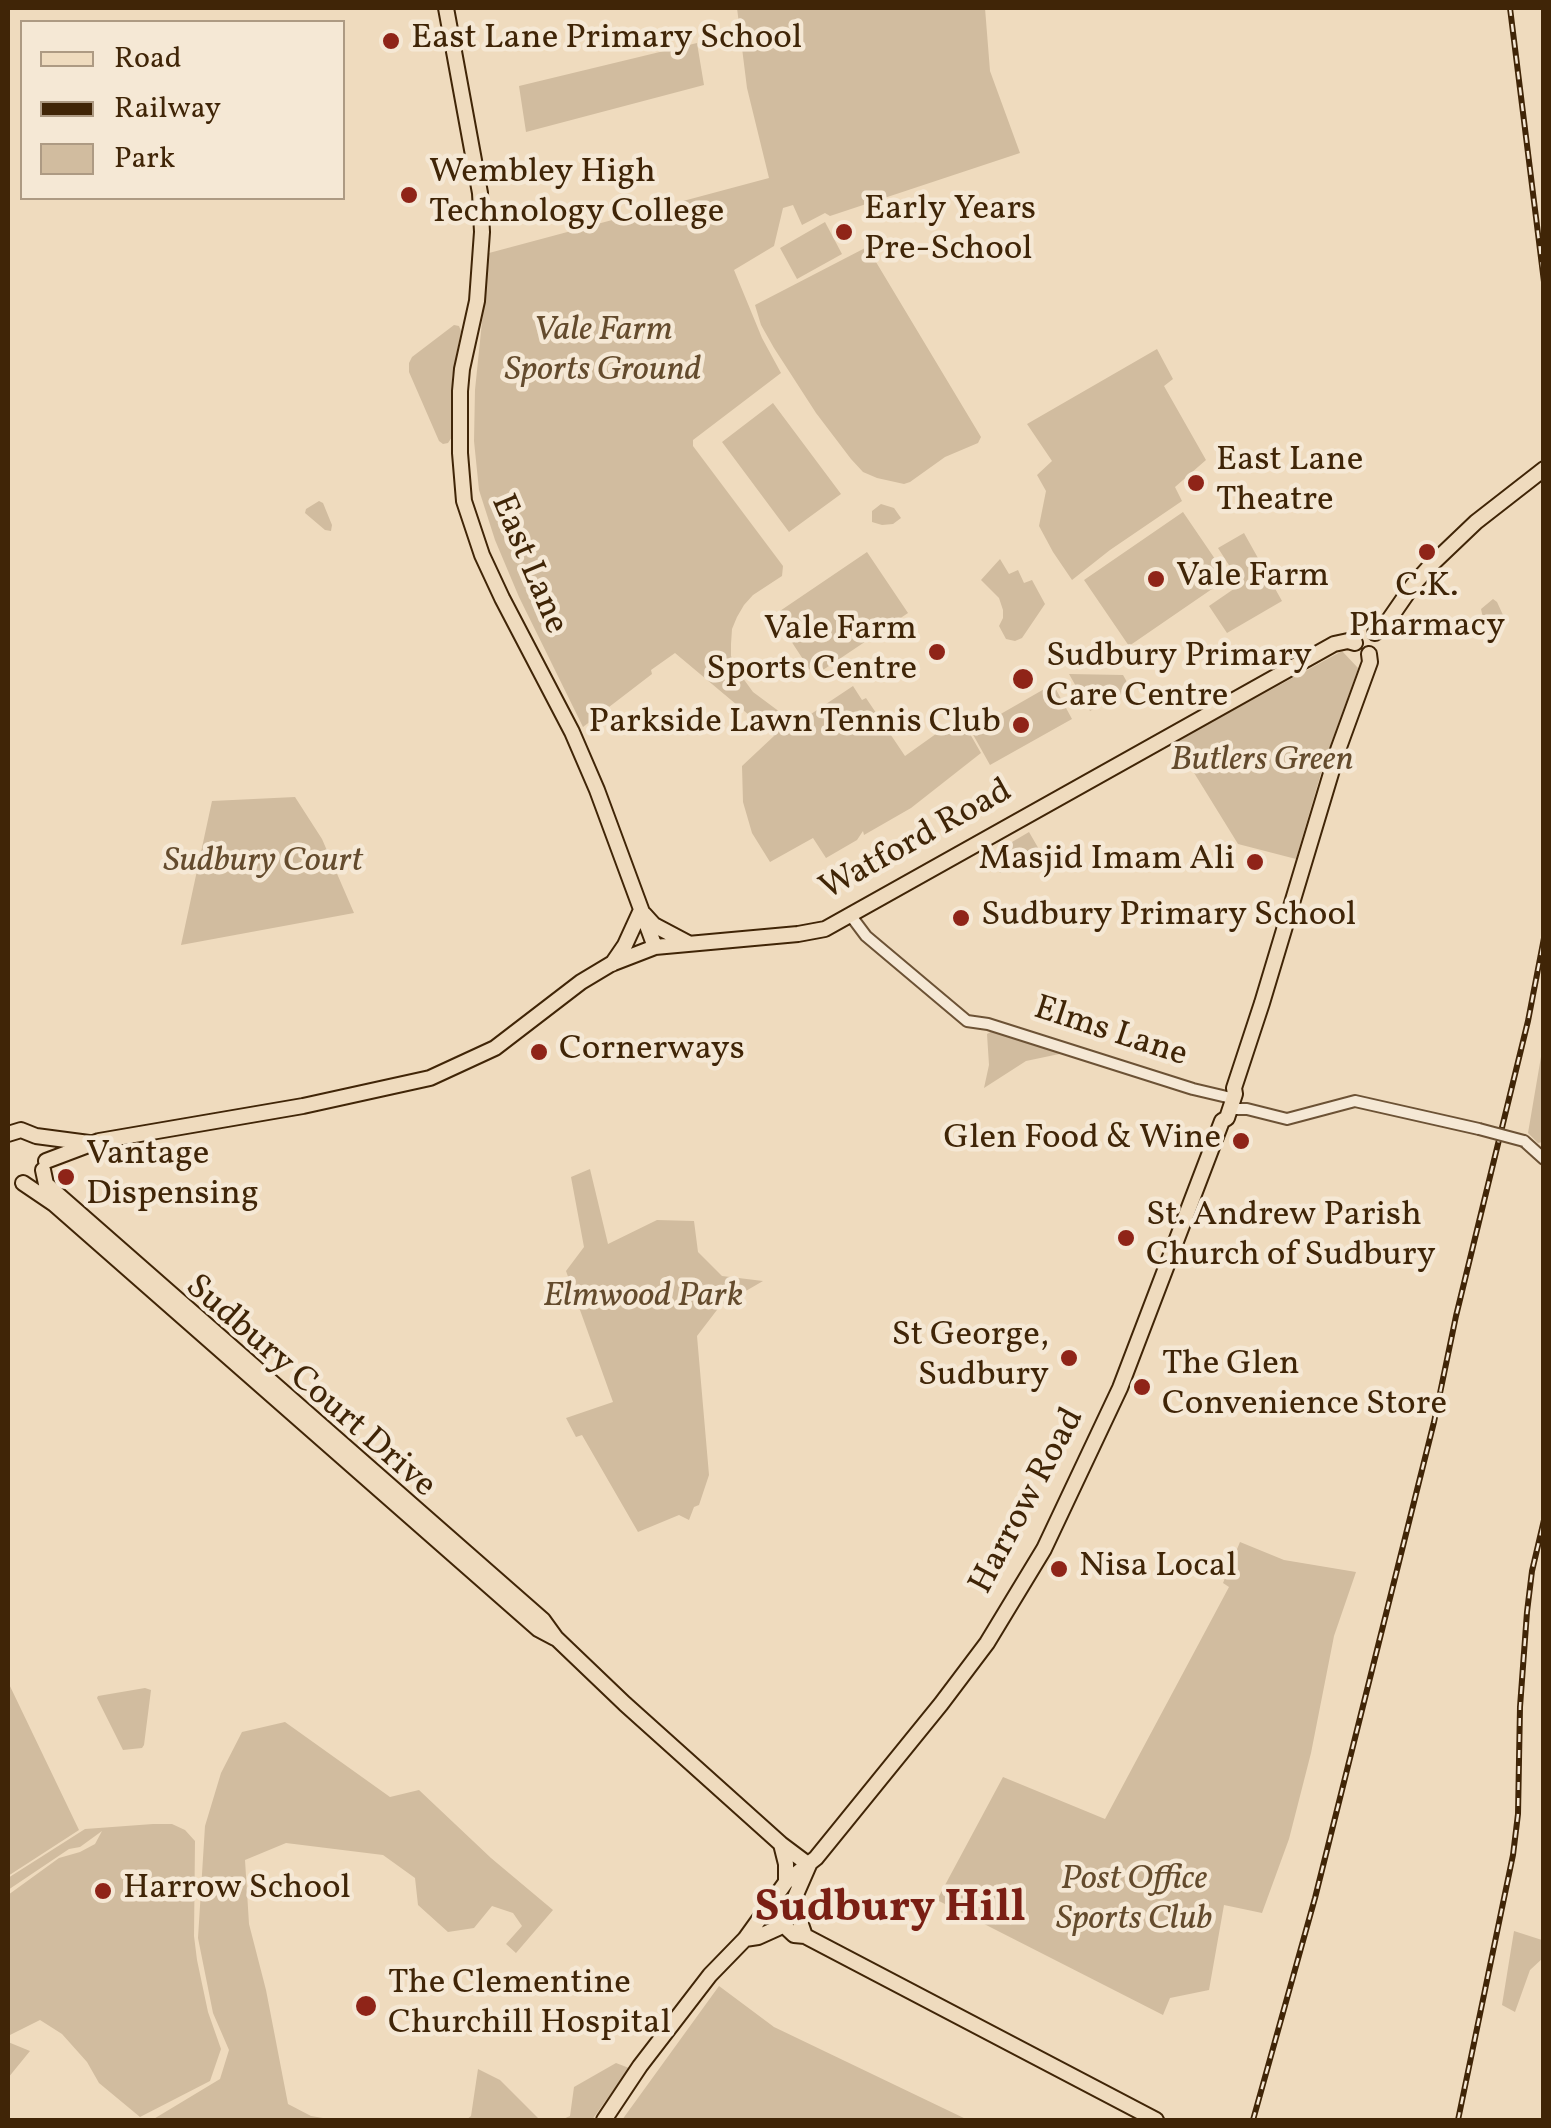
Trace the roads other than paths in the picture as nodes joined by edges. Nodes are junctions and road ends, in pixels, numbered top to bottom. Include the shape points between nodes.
1 (446, 8) edge
2 (1544, 469) edge
3 (1375, 633) junction
4 (1355, 643) junction
5 (1370, 654) junction
6 (640, 910) junction
7 (851, 916) junction
8 (688, 943) junction
9 (655, 947) junction
10 (611, 964) junction
11 (1228, 1104) junction
12 (8, 1134) edge
13 (36, 1136) junction
14 (90, 1143) junction
15 (1544, 1159) edge
16 (44, 1166) junction
17 (16, 1181) edge
18 (556, 1638) junction
19 (782, 1844) junction
20 (809, 1865) junction
21 (786, 1882) junction
22 (773, 1902) junction
23 (795, 1902) junction
24 (782, 1924) junction
25 (805, 1936) junction
26 (745, 1939) junction
27 (604, 2120) edge
28 (1156, 2120) edge

1 - 6 main road, East Lane via 482,232 459,404 464,501 482,555 597,790
2 - 3 main road via 1432,564
3 - 4 main road via 1362,631
3 - 5 main road via 1379,646
4 - 5 main road
4 - 7 main road, Watford Road via 1325,649
5 - 11 main road, Harrow Road
6 - 8 main road
6 - 9 main road, East Lane
6 - 10 main road
7 - 8 main road, Watford Road via 798,934
7 - 11 street, Elms Lane via 967,1021
8 - 9 main road, Watford Road
9 - 10 main road, Watford Road
10 - 14 main road, Watford Road via 495,1048 430,1078
11 - 15 street, Elms Lane, bridge via 1287,1118 1354,1101 1524,1141
11 - 20 main road, Harrow Road via 1125,1377 1044,1548 971,1665
12 - 13 main road, Watford Road
13 - 14 main road, Watford Road
13 - 16 main road, Sudbury Court Drive via 46,1150
14 - 16 main road, Watford Road
16 - 17 main road, Watford Road via 36,1178
16 - 18 main road, Sudbury Court Drive via 46,1184 478,1561
17 - 18 main road, Sudbury Court Drive via 54,1204
18 - 19 main road, Sudbury Court Drive
19 - 20 main road, Sudbury Court Drive
19 - 21 main road
20 - 21 main road, Harrow Road
20 - 23 main road, Harrow Road
21 - 22 main road
22 - 23 main road via 784,1896
22 - 24 main road
22 - 26 main road
23 - 24 main road, Harrow Road
23 - 25 main road
24 - 25 main road
24 - 26 main road
25 - 28 main road
26 - 27 main road via 664,2034

